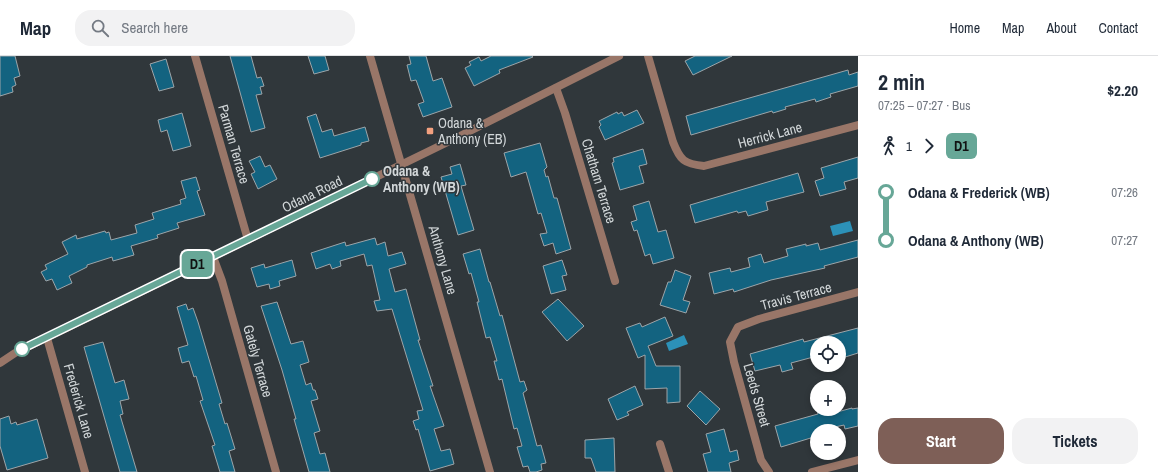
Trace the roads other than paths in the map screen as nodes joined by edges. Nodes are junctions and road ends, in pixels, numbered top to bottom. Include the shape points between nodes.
1 (195, 56) edge
2 (370, 56) edge
3 (619, 56) edge
4 (648, 56) edge
5 (556, 88) junction
6 (858, 125) edge
7 (401, 164) junction
8 (248, 240) junction
9 (213, 257) junction
10 (615, 281) dead end
11 (858, 292) edge
12 (741, 326) joint
13 (47, 338) junction
14 (15, 353) junction
15 (0, 358) edge
16 (0, 363) edge
17 (660, 444) dead end
18 (858, 460) edge
19 (85, 472) edge
20 (276, 472) edge
21 (490, 472) edge
22 (669, 472) edge
23 (769, 472) edge
24 (812, 472) edge

1 - 8 street, Parman Terrace
2 - 7 street, Anthony Lane
3 - 5 street, Odana Road
4 - 6 street, Herrick Lane via 673,142 678,155 688,164 704,166
5 - 7 street, Odana Road
5 - 10 street, Chatham Terrace
7 - 8 street, Odana Road
7 - 21 street, Anthony Lane
8 - 9 street, Odana Road
9 - 13 street, Odana Road
9 - 20 street, Gately Terrace
11 - 12 street, Travis Terrace
12 - 23 street, Leeds Street via 730,342 761,460
13 - 14 street, Odana Road
13 - 19 street, Frederick Lane
14 - 15 street, Odana Road
14 - 16 street, Odana Road
17 - 22 street
18 - 24 street

